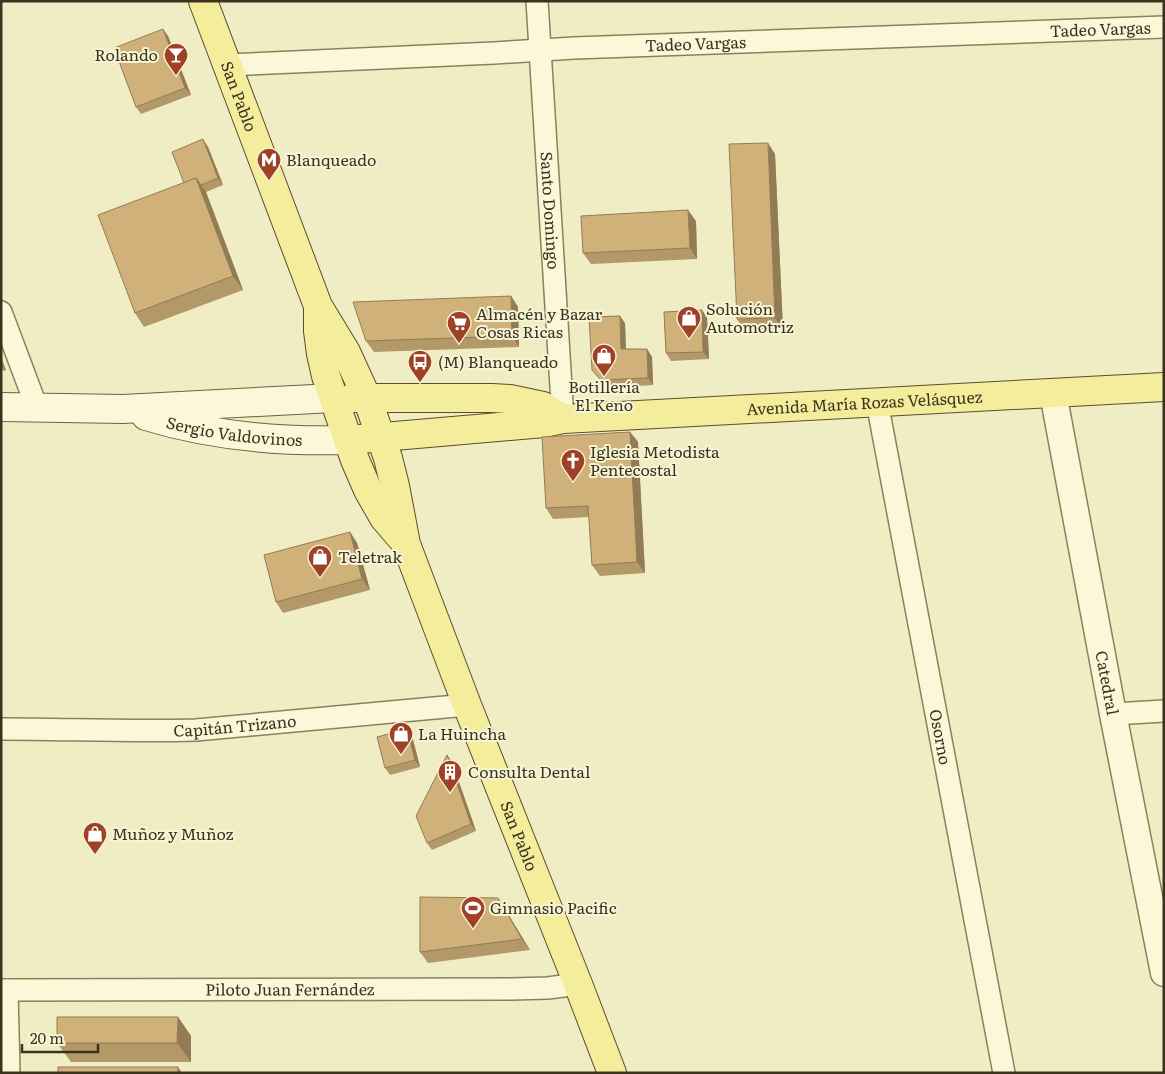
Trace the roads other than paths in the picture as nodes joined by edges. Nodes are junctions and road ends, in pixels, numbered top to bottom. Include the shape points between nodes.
1 (202, 1) edge
2 (537, 1) edge
3 (1164, 27) edge
4 (540, 50) junction
5 (227, 65) junction
6 (318, 306) junction
7 (1, 312) edge
8 (1164, 386) edge
9 (1053, 393) junction
10 (333, 398) junction
11 (368, 398) junction
12 (877, 402) junction
13 (1, 408) edge
14 (37, 408) junction
15 (123, 409) junction
16 (563, 420) junction
17 (381, 437) junction
18 (348, 440) junction
19 (406, 544) junction
20 (467, 705) junction
21 (1164, 711) edge
22 (1112, 714) junction
23 (1, 730) edge
24 (1164, 973) edge
25 (578, 984) junction
26 (4, 990) edge
27 (9, 1073) edge
28 (612, 1073) edge
29 (1004, 1073) edge

1 - 5 main road, San Pablo
2 - 4 street, Santo Domingo
3 - 4 street, Tadeo Vargas
4 - 5 street, Tadeo Vargas
4 - 16 street, Santo Domingo
5 - 6 main road, San Pablo
6 - 10 main road, San Pablo via 321,354
6 - 11 main road, San Pablo via 346,352
7 - 14 street
8 - 9 main road, Avenida María Rozas Velásquez
9 - 12 main road, Avenida María Rozas Velásquez
9 - 22 street, Catedral
10 - 11 main road
10 - 15 main road, Sergio Valdovinos
10 - 18 main road, San Pablo
11 - 16 main road via 510,399 543,406
11 - 17 main road, San Pablo
12 - 16 main road, Avenida María Rozas Velásquez
12 - 29 street, Osorno
13 - 14 main road, Sergio Valdovinos
14 - 15 main road, Sergio Valdovinos
15 - 18 main road, Sergio Valdovinos via 186,426 250,437
16 - 17 main road, Avenida María Rozas Velásquez
17 - 18 main road, Avenida María Rozas Velásquez
17 - 19 main road, San Pablo
18 - 19 main road, San Pablo via 368,490 384,518
19 - 20 main road, San Pablo
20 - 23 street, Capitán Trizano via 196,730
20 - 25 main road, San Pablo
21 - 22 street
22 - 24 street, Catedral
25 - 26 street, Piloto Juan Fernández via 511,989
25 - 28 main road, San Pablo
26 - 27 street

